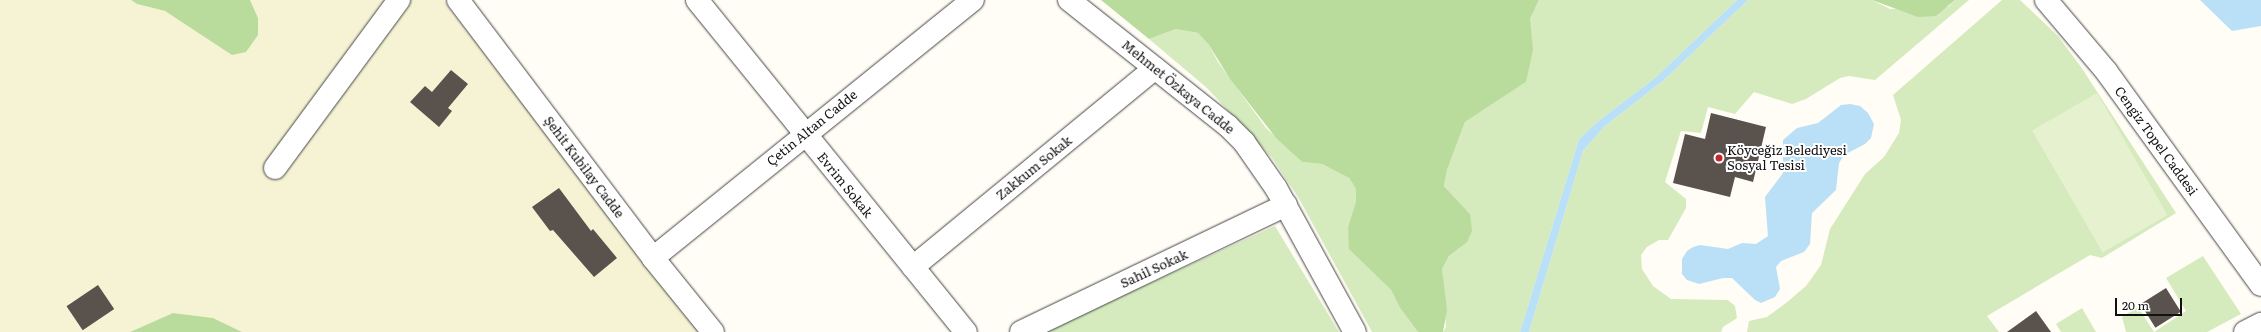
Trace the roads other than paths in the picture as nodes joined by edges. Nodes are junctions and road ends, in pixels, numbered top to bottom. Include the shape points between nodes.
1 (399, 0) edge
2 (458, 0) edge
3 (697, 0) edge
4 (973, 0) edge
5 (1070, 0) edge
6 (2046, 0) edge
7 (1155, 68) junction
8 (803, 134) junction
9 (275, 168) dead end
10 (1286, 205) junction
11 (653, 258) junction
12 (913, 267) junction
13 (2261, 285) edge
14 (2261, 324) edge
15 (713, 332) edge
16 (966, 332) edge
17 (1021, 332) edge
18 (1355, 332) edge
19 (2245, 332) edge

1 - 9 street
2 - 11 street, Şehit Kubilay Cadde
3 - 8 street, Evrim Sokak
4 - 8 street, Çetin Altan Cadde
5 - 7 street, Mehmet Özkaya Cadde
6 - 13 street, Cengiz Topel Caddesi via 2101,66
7 - 10 street, Mehmet Özkaya Cadde via 1239,137 1261,164
7 - 12 street, Zakkum Sokak
8 - 11 street, Çetin Altan Cadde
8 - 12 street, Evrim Sokak
10 - 17 street, Sahil Sokak
10 - 18 street, Mehmet Özkaya Cadde
11 - 15 street, Şehit Kubilay Cadde
12 - 16 street, Evrim Sokak
14 - 19 street

